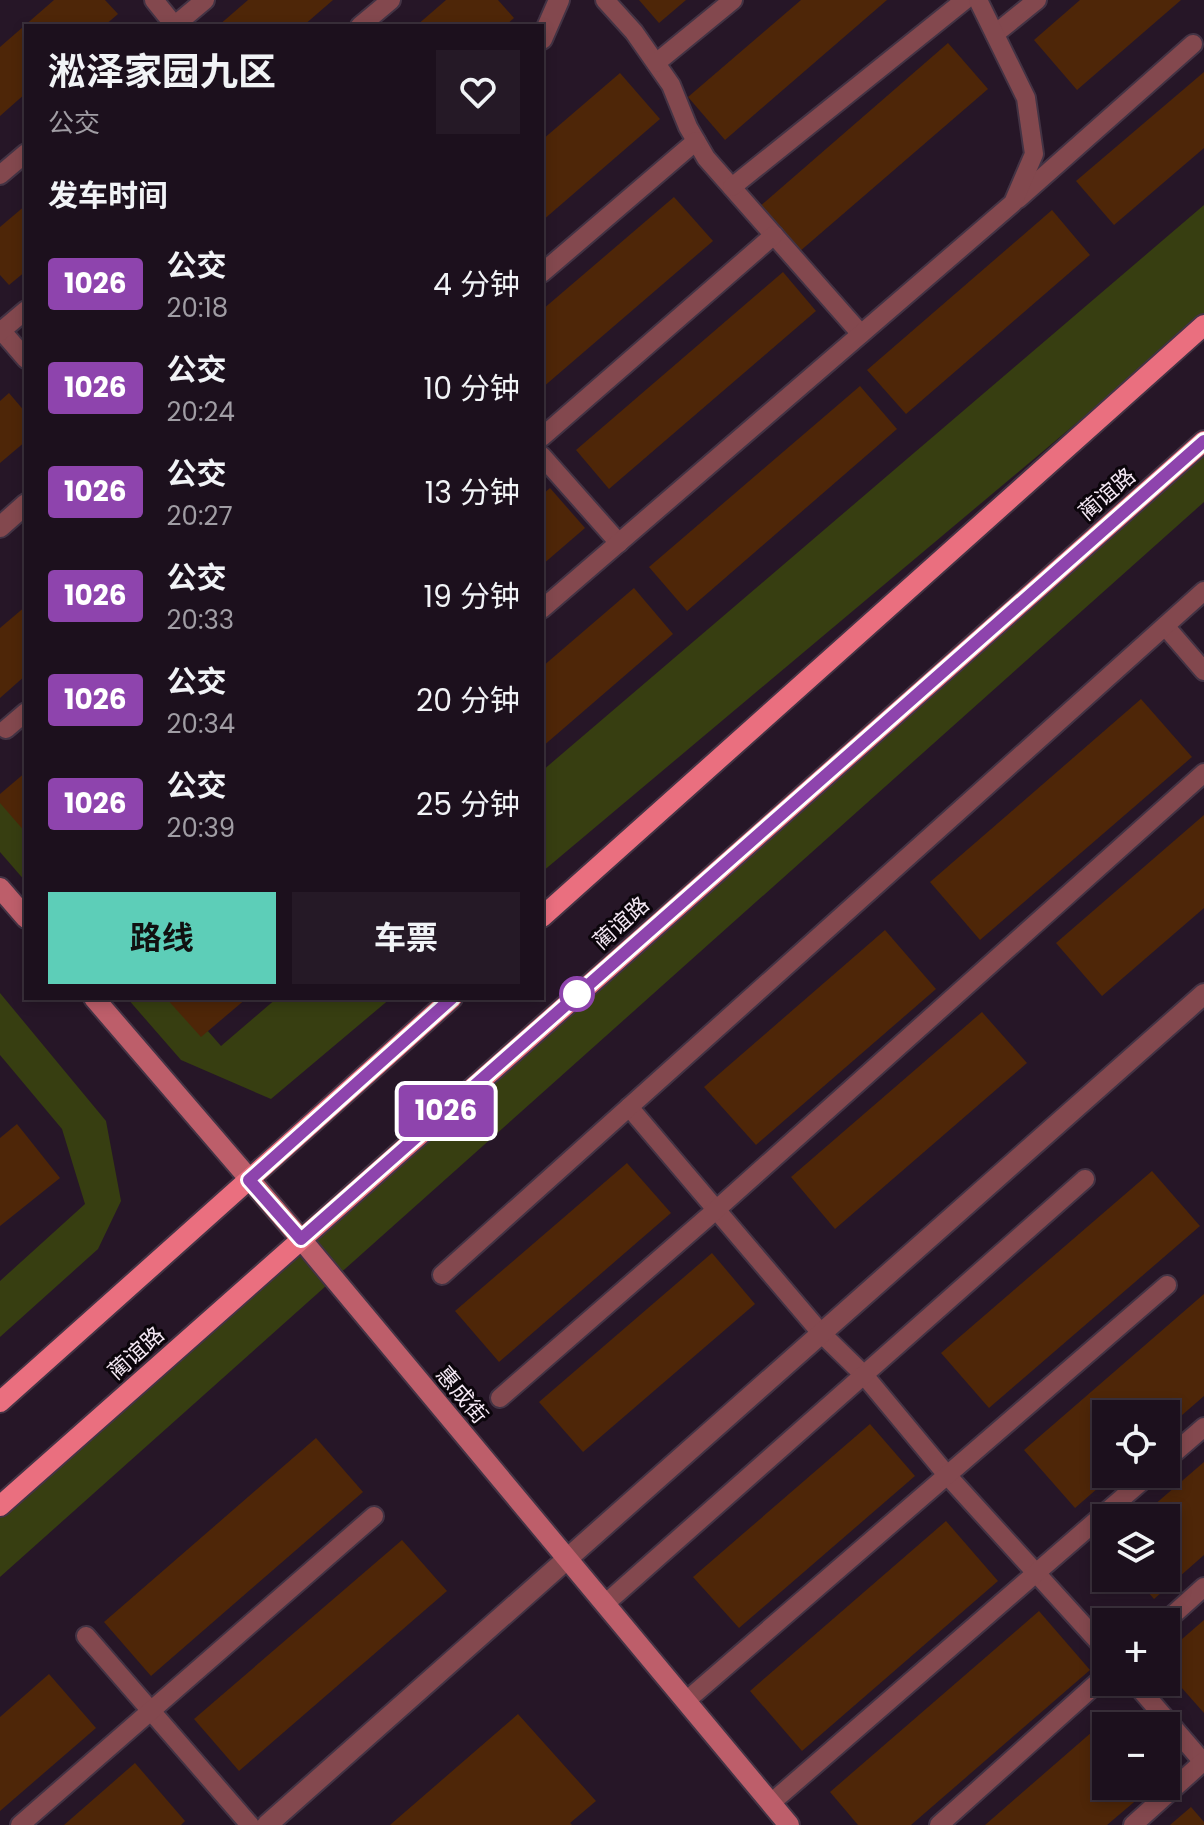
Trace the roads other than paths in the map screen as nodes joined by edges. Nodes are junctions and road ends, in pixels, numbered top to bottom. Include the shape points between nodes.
1 (154, 0) edge
2 (205, 0) edge
3 (391, 0) edge
4 (559, 0) edge
5 (605, 0) edge
6 (733, 0) edge
7 (965, 0) edge
8 (978, 0) edge
9 (1037, 0) edge
10 (173, 24) edge
11 (177, 24) edge
12 (362, 24) edge
13 (544, 34) edge
14 (995, 34) junction
15 (1193, 44) dead end
16 (656, 63) junction
17 (696, 141) junction
18 (24, 155) edge
19 (0, 175) edge
20 (732, 187) junction
21 (1013, 203) junction
22 (774, 235) junction
23 (544, 271) edge
24 (24, 312) edge
25 (1204, 325) edge
26 (0, 331) edge
27 (861, 334) junction
28 (24, 357) edge
29 (544, 435) edge
30 (1204, 441) edge
31 (544, 458) edge
32 (24, 506) edge
33 (0, 527) edge
34 (619, 543) junction
35 (1204, 591) edge
36 (544, 607) edge
37 (1165, 626) junction
38 (1204, 671) edge
39 (24, 714) edge
40 (6, 729) dead end
41 (1204, 773) edge
42 (0, 888) edge
43 (544, 915) edge
44 (24, 916) edge
45 (1204, 994) edge
46 (96, 1000) edge
47 (450, 1000) edge
48 (629, 1107) junction
49 (1085, 1179) dead end
50 (249, 1180) junction
51 (717, 1209) junction
52 (301, 1239) junction
53 (442, 1275) dead end
54 (1167, 1285) dead end
55 (821, 1333) junction
56 (864, 1375) junction
57 (500, 1398) dead end
58 (0, 1402) edge
59 (1204, 1427) edge
60 (1180, 1448) edge
61 (947, 1475) junction
62 (1134, 1488) edge
63 (0, 1506) edge
64 (374, 1516) dead end
65 (567, 1558) junction
66 (1035, 1574) junction
67 (1204, 1587) edge
68 (605, 1604) junction
69 (1180, 1609) edge
70 (1092, 1635) edge
71 (86, 1636) dead end
72 (1092, 1688) edge
73 (1146, 1696) edge
74 (686, 1701) junction
75 (150, 1710) junction
76 (1204, 1762) edge
77 (771, 1803) junction
78 (20, 1825) edge
79 (250, 1825) edge
80 (267, 1825) edge
81 (789, 1825) edge
82 (939, 1825) edge
83 (1133, 1825) edge

1 - 10 lane
2 - 11 lane
3 - 12 lane
4 - 13 street
5 - 16 lane
6 - 16 lane
7 - 20 lane
8 - 14 lane
9 - 14 lane
14 - 21 lane via 1026,98 1034,154
15 - 21 lane
16 - 17 lane
17 - 20 lane
17 - 23 lane
18 - 19 lane
20 - 22 lane
21 - 27 lane
22 - 27 lane
22 - 29 lane
24 - 26 lane
25 - 43 main road
26 - 28 lane
27 - 34 lane
30 - 52 main road, 蔺谊路
31 - 34 lane
32 - 33 street
34 - 36 lane
35 - 37 lane
37 - 38 lane
37 - 48 lane
39 - 40 lane
41 - 51 lane
42 - 44 street
45 - 55 street
46 - 50 street, 惠成街
47 - 50 main road
48 - 51 lane
48 - 53 lane
49 - 56 lane
50 - 52 street, 惠成街
50 - 58 main road
51 - 55 lane
51 - 57 lane
52 - 63 main road, 蔺谊路
52 - 65 street, 惠成街
54 - 61 lane
55 - 56 lane
55 - 65 street
56 - 61 lane
56 - 68 lane
59 - 60 lane
61 - 66 lane
61 - 74 lane
62 - 66 lane
64 - 75 lane
65 - 68 street, 惠成街
65 - 80 street
66 - 70 lane
66 - 77 lane
67 - 69 lane
68 - 74 street, 惠成街
71 - 75 lane
72 - 82 lane
73 - 76 lane
74 - 77 street, 惠成街
75 - 78 lane
75 - 79 lane
76 - 83 lane
77 - 81 street, 惠成街

